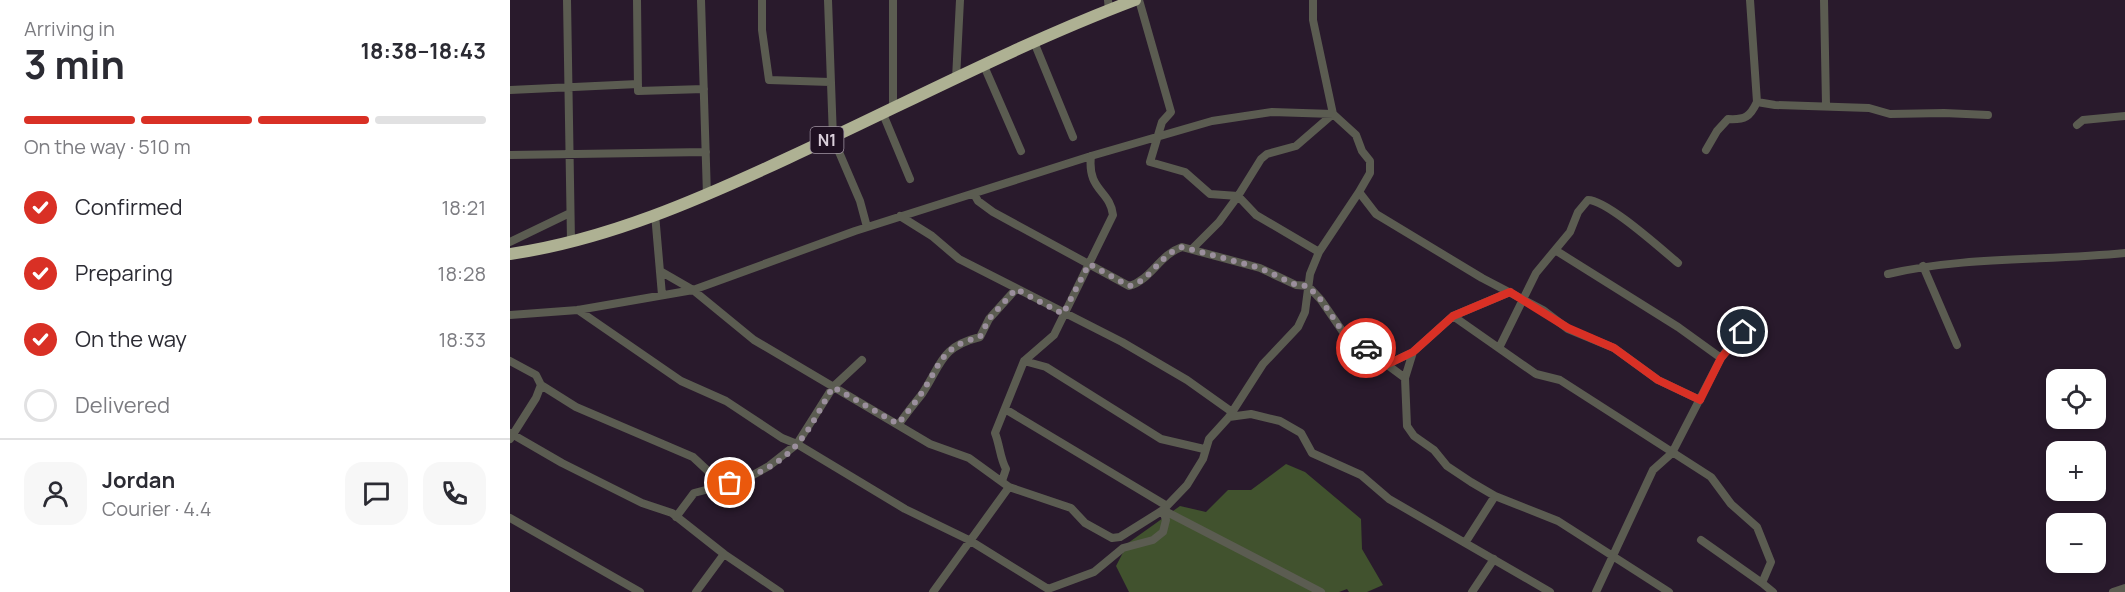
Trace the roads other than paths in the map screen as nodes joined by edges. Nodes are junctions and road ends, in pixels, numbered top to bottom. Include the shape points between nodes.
1 (567, 0) edge
2 (637, 0) edge
3 (701, 0) edge
4 (762, 0) edge
5 (828, 0) edge
6 (893, 0) edge
7 (960, 0) edge
8 (1135, 0) edge
9 (1139, 0) edge
10 (1313, 0) edge
11 (1750, 0) edge
12 (1824, 0) edge
13 (1109, 5) edge
14 (1034, 42) junction
15 (984, 66) junction
16 (956, 79) junction
17 (830, 82) junction
18 (638, 84) junction
19 (567, 89) junction
20 (704, 89) junction
21 (510, 90) edge
22 (1757, 102) junction
23 (1826, 105) junction
24 (888, 112) junction
25 (1333, 114) junction
26 (1988, 115) dead end
27 (2125, 116) edge
28 (2077, 125) dead end
29 (1159, 136) junction
30 (1073, 137) dead end
31 (833, 138) junction
32 (1706, 150) dead end
33 (1021, 151) dead end
34 (706, 152) junction
35 (510, 155) edge
36 (570, 156) junction
37 (1091, 156) junction
38 (910, 179) dead end
39 (1359, 192) junction
40 (974, 194) junction
41 (707, 196) junction
42 (1238, 196) junction
43 (570, 213) junction
44 (655, 214) junction
45 (900, 216) junction
46 (867, 227) junction
47 (571, 241) junction
48 (510, 242) edge
49 (1192, 249) junction
50 (1555, 250) junction
51 (1319, 252) junction
52 (2125, 252) edge
53 (510, 254) edge
54 (1678, 262) dead end
55 (1089, 264) junction
56 (1923, 266) junction
57 (660, 270) junction
58 (1888, 274) dead end
59 (1308, 286) junction
60 (1016, 289) junction
61 (693, 290) junction
62 (1510, 292) junction
63 (662, 295) junction
64 (1522, 299) junction
65 (578, 310) junction
66 (1063, 314) junction
67 (510, 315) edge
68 (1453, 316) junction
69 (1760, 325) dead end
70 (1957, 345) dead end
71 (1499, 348) junction
72 (1413, 352) junction
73 (1721, 358) junction
74 (862, 360) dead end
75 (510, 361) edge
76 (1024, 361) junction
77 (1388, 364) junction
78 (1405, 378) junction
79 (541, 385) junction
80 (833, 387) junction
81 (1700, 400) junction
82 (1005, 410) junction
83 (1230, 415) junction
84 (898, 424) junction
85 (511, 435) edge
86 (797, 444) junction
87 (1204, 449) junction
88 (1672, 453) junction
89 (1002, 481) junction
90 (716, 486) junction
91 (1009, 487) junction
92 (1495, 495) junction
93 (1165, 508) junction
94 (676, 517) junction
95 (510, 518) edge
96 (969, 540) junction
97 (1701, 540) dead end
98 (1465, 543) junction
99 (724, 554) junction
100 (1614, 558) junction
101 (1494, 559) junction
102 (1762, 583) junction
103 (2125, 588) edge
104 (640, 592) edge
105 (696, 592) edge
106 (780, 592) edge
107 (933, 592) edge
108 (1321, 592) edge
109 (1472, 592) edge
110 (1550, 592) edge
111 (1596, 592) edge
112 (1669, 592) edge
113 (1773, 592) edge
114 (2114, 592) edge

1 - 19 street
2 - 18 street
3 - 20 street
4 - 17 street via 769,80
5 - 17 street
6 - 24 street
7 - 16 street
8 - 13 highway, N1
9 - 29 street via 1171,112 1162,122
10 - 25 street via 1315,30
11 - 22 street
12 - 23 street
13 - 14 highway, N1
14 - 15 highway, N1
14 - 30 street
15 - 16 highway, N1
15 - 33 street
16 - 24 highway, N1
17 - 31 street
18 - 19 street
18 - 20 street via 638,91
19 - 21 street
19 - 36 street
20 - 34 street
22 - 23 street
22 - 32 street via 1750,116 1743,120 1728,119
23 - 26 street via 1869,108 1890,114
24 - 31 highway, N1
24 - 38 street
25 - 29 street via 1272,112 1212,121
25 - 39 street via 1356,135 1370,161 1370,173
25 - 42 street via 1296,146 1261,159
27 - 28 street via 2082,120
29 - 37 street
29 - 42 street via 1150,162 1185,172 1210,194
31 - 41 highway, N1
31 - 46 street
34 - 36 street
34 - 41 street
35 - 36 street
36 - 43 street
37 - 40 street
37 - 55 street via 1089,170 1093,183 1112,206 1113,215
39 - 51 street
39 - 62 street via 1376,214
40 - 45 street
40 - 55 street via 993,213
41 - 44 highway, N1
42 - 49 street via 1220,222
42 - 51 street via 1256,215
43 - 47 street
43 - 48 street
44 - 47 highway, N1
44 - 57 street
45 - 46 street
45 - 60 street via 959,259
46 - 61 street
47 - 53 highway, N1
49 - 55 street via 1182,247 1162,258 1141,283 1129,286
49 - 59 street
50 - 54 street via 1570,232 1578,212 1588,200 1594,200
50 - 64 street
50 - 73 street
51 - 59 street
52 - 56 street
55 - 66 street
56 - 58 street
56 - 70 street
57 - 61 street
57 - 63 street
59 - 77 street via 1343,332
59 - 83 street via 1305,312 1298,327 1263,364
60 - 66 street
60 - 84 street via 989,319 980,337 951,348 940,359 921,394
61 - 63 street
61 - 80 street via 754,340
62 - 64 street
62 - 68 street
63 - 65 street
64 - 71 street
64 - 81 street via 1568,328 1614,348 1658,380
65 - 67 street
65 - 86 street via 681,381 726,401
66 - 76 street via 1054,335
66 - 83 street via 1122,342 1187,380
68 - 71 street
68 - 72 street
69 - 73 street via 1739,334
71 - 88 street via 1536,374 1560,380
72 - 77 street
72 - 78 street
73 - 81 street
74 - 80 street
75 - 79 street via 536,375
76 - 82 street
76 - 87 street via 1046,367 1161,439
77 - 78 street
78 - 92 street via 1407,426 1414,436 1434,450 1447,466
79 - 85 street
79 - 90 street via 576,407 693,457 708,471
80 - 84 street
80 - 86 street
81 - 88 street
82 - 89 street via 995,433 1006,469
82 - 93 street
83 - 87 street
83 - 98 street via 1251,414 1280,421 1301,433 1312,453 1361,475 1389,499
84 - 89 street via 930,444 969,458
85 - 94 street
86 - 90 street via 744,480
86 - 96 street via 905,509
87 - 93 street via 1203,459 1187,485
88 - 100 street via 1653,470
88 - 102 street via 1711,477 1731,504 1757,526 1771,562
89 - 91 street
90 - 94 street via 694,493
91 - 93 street via 1071,508 1085,523 1112,538
91 - 96 street
92 - 98 street
92 - 100 street via 1558,521
93 - 96 street via 1163,532 1153,540 1123,548 1094,573 1048,589
93 - 108 street
94 - 99 street
95 - 104 street
96 - 107 street
97 - 102 street
98 - 101 street
99 - 105 street
99 - 106 street
100 - 111 street
100 - 112 street
101 - 109 street
101 - 110 street
102 - 113 street
103 - 114 street

